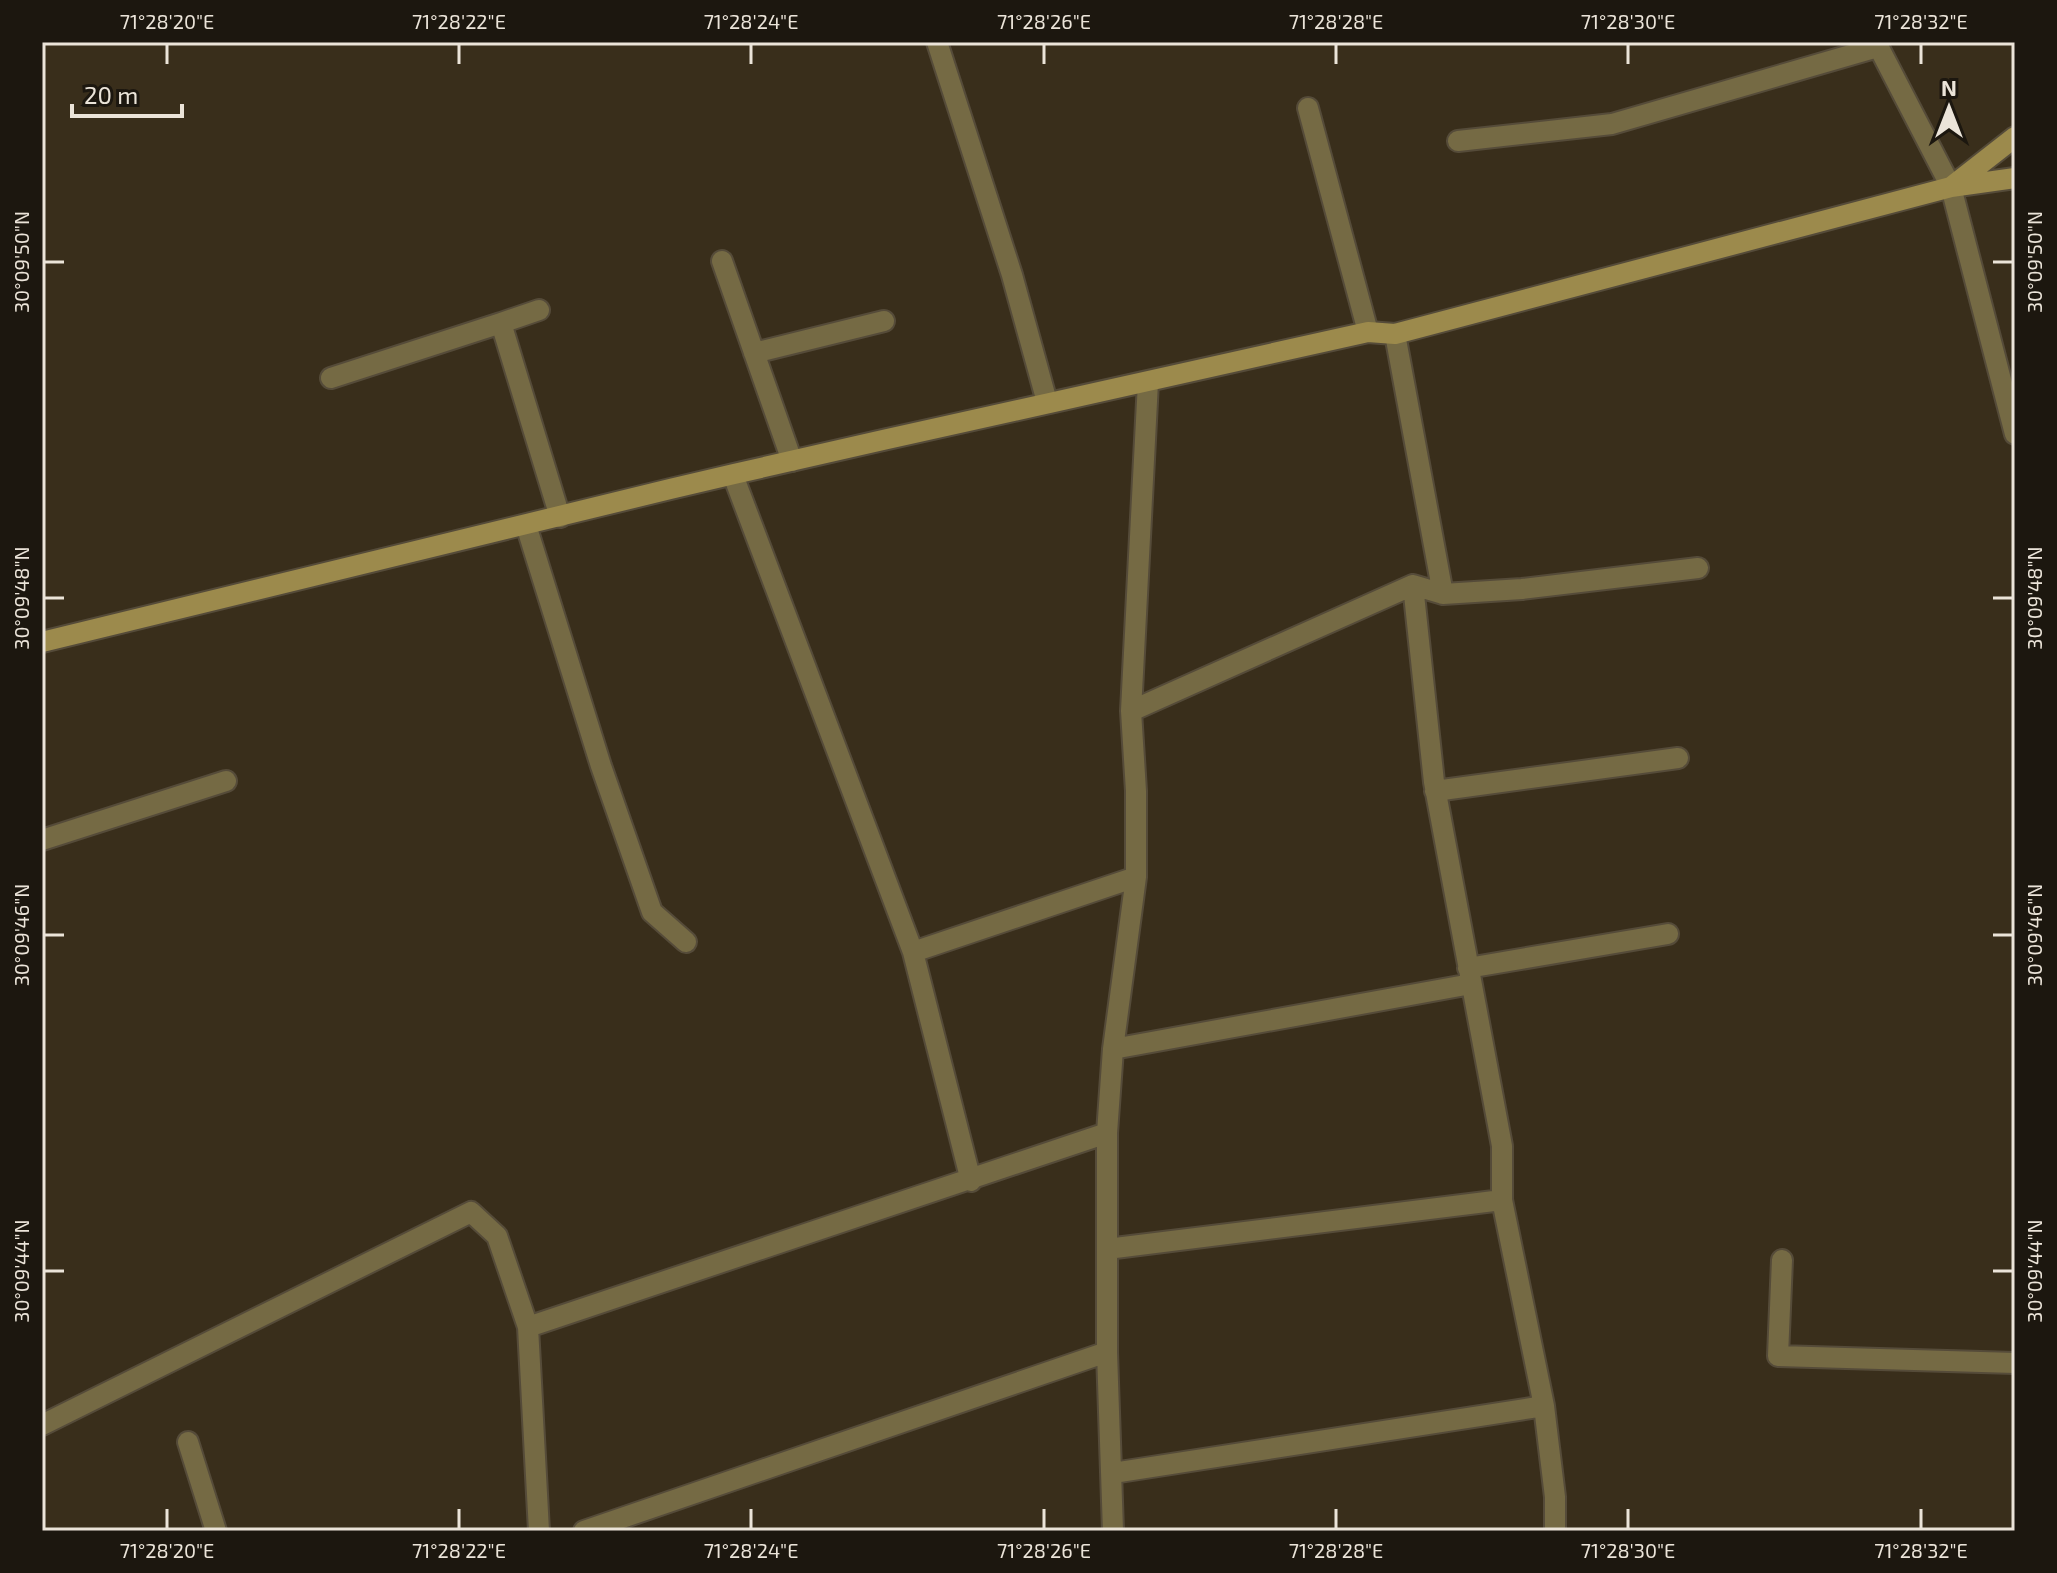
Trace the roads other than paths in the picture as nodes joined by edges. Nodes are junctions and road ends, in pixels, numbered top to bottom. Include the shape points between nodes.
1 (937, 42) edge
2 (1877, 44) edge
3 (1308, 108) dead end
4 (2015, 137) edge
5 (1458, 141) dead end
6 (2015, 178) edge
7 (1951, 187) junction
8 (722, 261) dead end
9 (539, 310) dead end
10 (884, 321) dead end
11 (501, 323) junction
12 (1368, 332) junction
13 (1395, 334) junction
14 (754, 353) junction
15 (331, 378) dead end
16 (1148, 382) junction
17 (1047, 402) junction
18 (2015, 434) edge
19 (792, 461) junction
20 (733, 475) junction
21 (560, 517) junction
22 (526, 525) junction
23 (1698, 568) dead end
24 (1413, 585) junction
25 (1443, 594) junction
26 (42, 642) edge
27 (1131, 711) junction
28 (1678, 758) dead end
29 (226, 781) dead end
30 (1435, 791) junction
31 (42, 840) edge
32 (1136, 877) junction
33 (1668, 934) dead end
34 (686, 942) dead end
35 (913, 952) junction
36 (1469, 976) junction
37 (1113, 1049) junction
38 (1107, 1133) junction
39 (971, 1181) junction
40 (1502, 1200) junction
41 (1107, 1249) junction
42 (1782, 1260) dead end
43 (528, 1327) junction
44 (1107, 1352) junction
45 (2015, 1363) edge
46 (1544, 1406) junction
47 (42, 1425) edge
48 (188, 1442) dead end
49 (1113, 1473) junction
50 (216, 1531) edge
51 (539, 1531) edge
52 (584, 1531) edge
53 (1113, 1531) edge
54 (1555, 1531) edge

1 - 17 street
2 - 5 street via 1612,124
2 - 7 street
3 - 12 street
4 - 7 street
6 - 7 street
7 - 13 street
7 - 18 street
8 - 14 street
9 - 11 street
10 - 14 street
11 - 15 street
11 - 21 street
12 - 13 street
12 - 16 street
13 - 25 street
14 - 19 street
16 - 17 street
16 - 27 street
17 - 19 street
19 - 20 street
20 - 21 street
20 - 35 street
21 - 22 street
22 - 26 street
22 - 34 street via 652,912
23 - 25 street
24 - 25 street
24 - 27 street
24 - 30 street
27 - 32 street
28 - 30 street
29 - 31 street
30 - 36 street
32 - 35 street
32 - 37 street
33 - 36 street
35 - 39 street
36 - 37 street
36 - 40 street via 1502,1146
37 - 38 street
38 - 39 street
38 - 41 street
39 - 43 street
40 - 41 street
40 - 46 street
41 - 44 street
42 - 45 street via 1778,1356
43 - 47 street via 497,1236 471,1212
43 - 51 street
44 - 49 street
44 - 52 street
46 - 49 street
46 - 54 street
48 - 50 street
49 - 53 street

